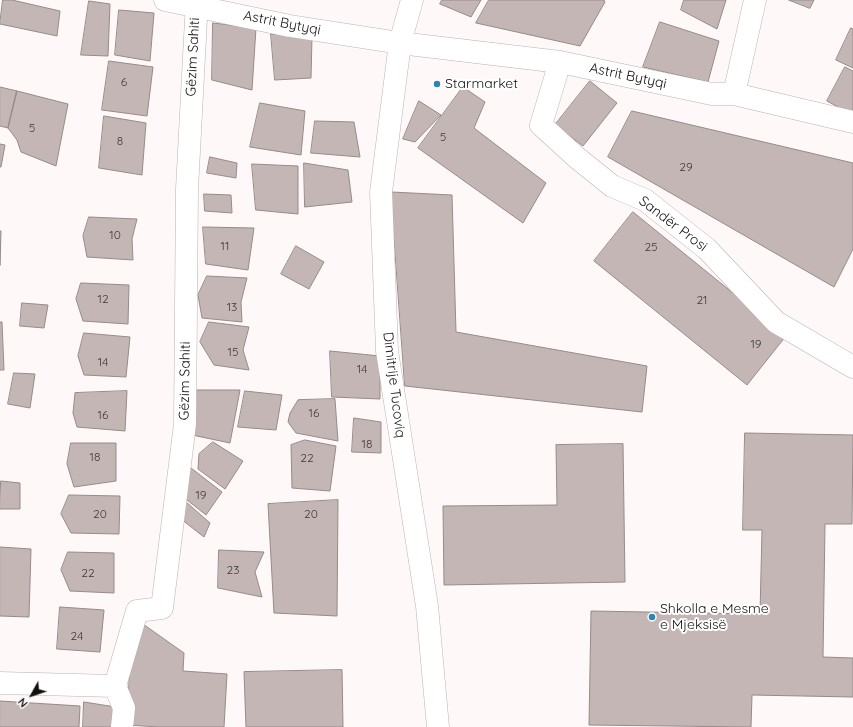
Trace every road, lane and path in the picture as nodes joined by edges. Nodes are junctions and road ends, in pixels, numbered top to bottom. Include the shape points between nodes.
1 (166, 0) edge
2 (412, 0) edge
3 (755, 0) edge
4 (196, 3) edge
5 (400, 43) junction
6 (560, 62) junction
7 (734, 94) junction
8 (853, 122) edge
9 (853, 367) edge
10 (0, 683) edge
11 (115, 686) junction
12 (122, 727) edge
13 (438, 727) edge

1 - 4 street, Astrit Bytyqi
2 - 5 street
3 - 7 street
4 - 5 street, Astrit Bytyqi via 290,26
4 - 11 street, Gëzim Sahiti via 187,189 185,424 162,608 137,611
5 - 6 street, Astrit Bytyqi
5 - 13 street, Dimitrije Tucoviq via 381,192 387,351 427,606
6 - 7 street, Astrit Bytyqi via 712,94
6 - 9 street, Sandër Prosi via 541,124 612,186 645,200 707,249 776,322
7 - 8 street, Astrit Bytyqi
10 - 11 street
11 - 12 street via 124,708

